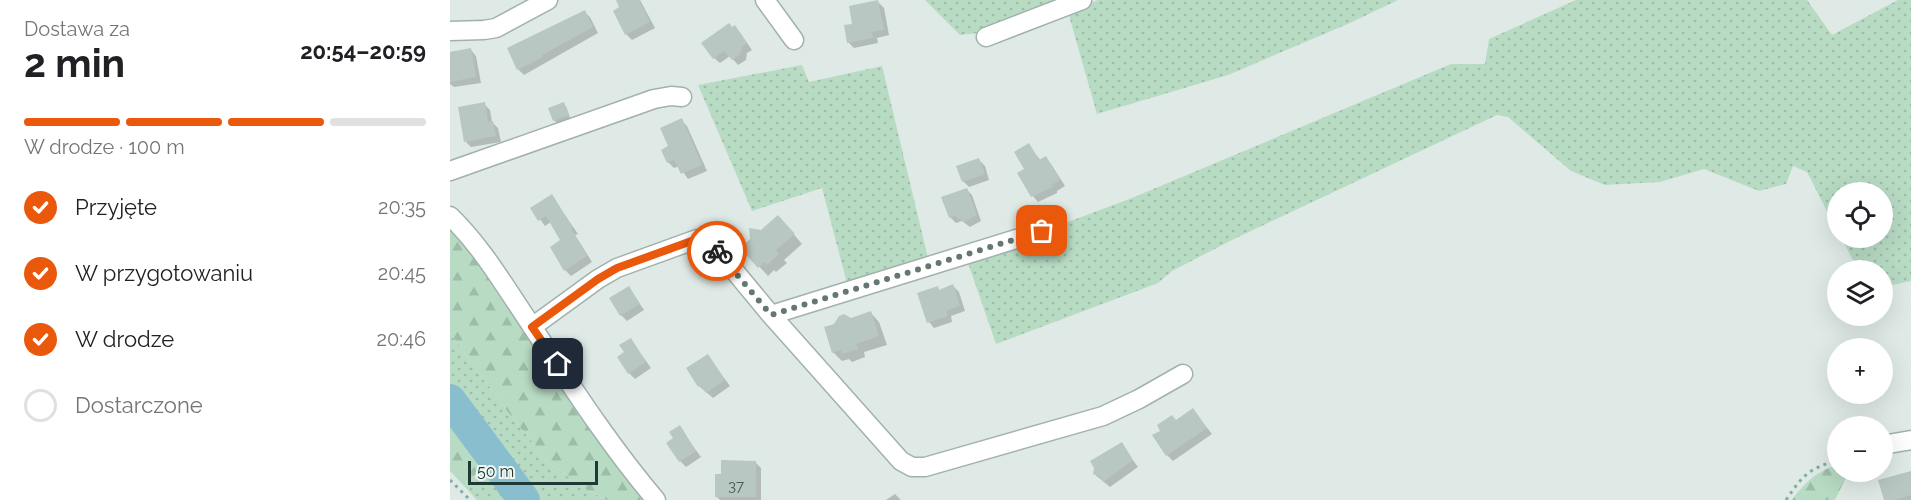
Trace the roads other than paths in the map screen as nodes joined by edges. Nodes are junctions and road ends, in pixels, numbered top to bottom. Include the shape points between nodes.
1 (548, 0) edge
2 (765, 0) edge
3 (1082, 0) edge
4 (450, 31) edge
5 (986, 37) dead end
6 (794, 40) dead end
7 (682, 97) dead end
8 (450, 171) edge
9 (450, 216) edge
10 (1042, 231) dead end
11 (771, 315) junction
12 (532, 327) junction
13 (1183, 374) dead end
14 (1911, 440) edge
15 (1893, 443) edge
16 (656, 500) edge

1 - 4 street via 496,28
2 - 6 street
3 - 5 street
7 - 8 street via 654,99
9 - 12 street via 481,250
10 - 11 street
11 - 12 street via 712,245 697,239 617,268
11 - 13 street via 901,461 912,467 925,467 1103,416
12 - 16 street
14 - 15 street

